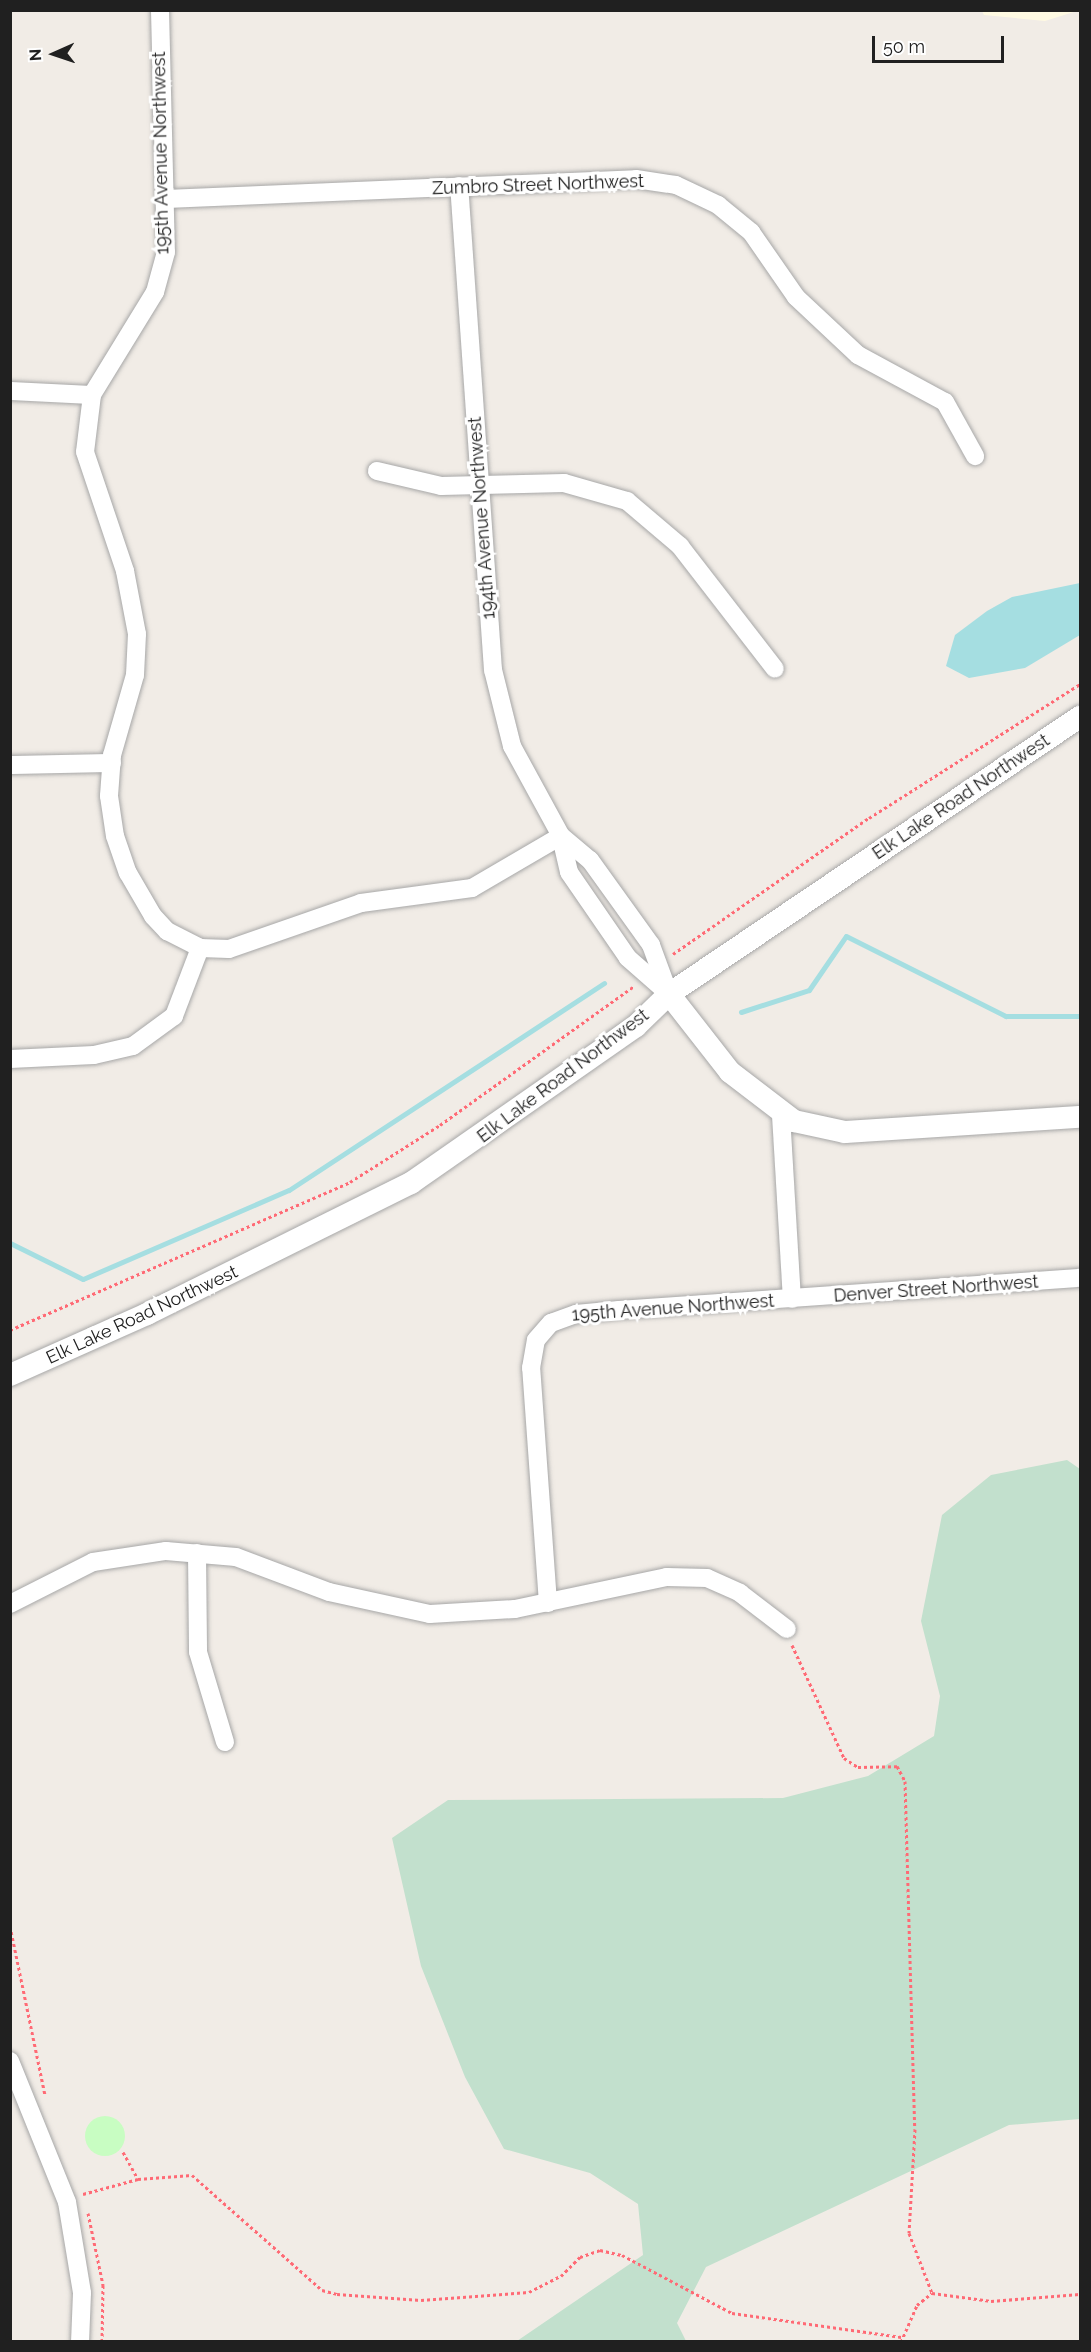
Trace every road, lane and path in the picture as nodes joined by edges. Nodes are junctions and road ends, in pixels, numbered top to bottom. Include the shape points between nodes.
1 (160, 10) edge
2 (459, 186) junction
3 (166, 199) junction
4 (10, 391) edge
5 (92, 395) junction
6 (975, 456) dead end
7 (377, 471) dead end
8 (480, 486) junction
9 (775, 669) dead end
10 (1080, 684) edge
11 (1080, 717) edge
12 (112, 763) junction
13 (10, 765) edge
14 (561, 836) junction
15 (200, 948) junction
16 (653, 970) junction
17 (669, 994) junction
18 (10, 1059) edge
19 (782, 1115) junction
20 (1080, 1117) edge
21 (1080, 1278) edge
22 (792, 1299) junction
23 (10, 1330) edge
24 (10, 1375) edge
25 (197, 1553) junction
26 (548, 1603) junction
27 (10, 1604) edge
28 (787, 1629) joint
29 (225, 1742) dead end
30 (10, 2061) edge
31 (123, 2152) dead end
32 (138, 2179) junction
33 (83, 2194) dead end
34 (932, 2293) junction
35 (1080, 2294) edge
36 (901, 2337) junction
37 (80, 2342) edge
38 (901, 2342) edge

1 - 3 street, 195th Avenue Northwest via 158,73
2 - 3 street, Zumbro Street Northwest
2 - 6 street, Zumbro Street Northwest via 636,179 676,185 718,205 751,232 796,297 824,326 858,355 945,402
2 - 8 street, 194th Avenue Northwest
3 - 5 street, 195th Avenue Northwest via 166,252 155,292
4 - 5 street
5 - 12 street, 195th Avenue Northwest via 85,433 88,470 125,572 137,634 135,675
7 - 8 street via 441,486
8 - 9 street via 564,483 627,501 680,546
8 - 14 street, 194th Avenue Northwest via 500,707 512,746
10 - 16 path via 869,818
11 - 17 street, Elk Lake Road Northwest
12 - 13 street
12 - 15 street, 195th Avenue Northwest via 111,816 128,873 160,924
14 - 15 street via 472,888 361,903 229,949
14 - 16 street, 194th Avenue Northwest via 590,860 651,945
14 - 16 street, 194th Avenue Northwest via 569,872 628,958
15 - 18 street via 174,1016 133,1046 94,1055
16 - 17 street, 194th Avenue Northwest
16 - 23 path via 441,1125 350,1182
17 - 19 street via 730,1072
17 - 24 street, Elk Lake Road Northwest via 636,1026 411,1183 158,1309
19 - 20 street via 845,1132
19 - 22 street, 195th Avenue Northwest
21 - 22 street, Denver Street Northwest
22 - 26 street, 195th Avenue Northwest via 576,1314 542,1331 532,1352 531,1389
25 - 26 street via 236,1557 329,1592 430,1614 482,1614
25 - 27 street via 142,1553 93,1562
25 - 29 street via 198,1653
26 - 28 street via 688,1575 724,1584
28 - 34 path via 844,1758 858,1767 897,1766 905,1781 915,2128 909,2232
30 - 37 street via 67,2202 82,2293
31 - 32 path
32 - 33 path
32 - 36 path via 192,2175 322,2290 337,2294 421,2300 529,2292 561,2276 580,2257 600,2250 622,2255 732,2313
34 - 35 path via 991,2301
34 - 36 path via 917,2305
36 - 38 path

